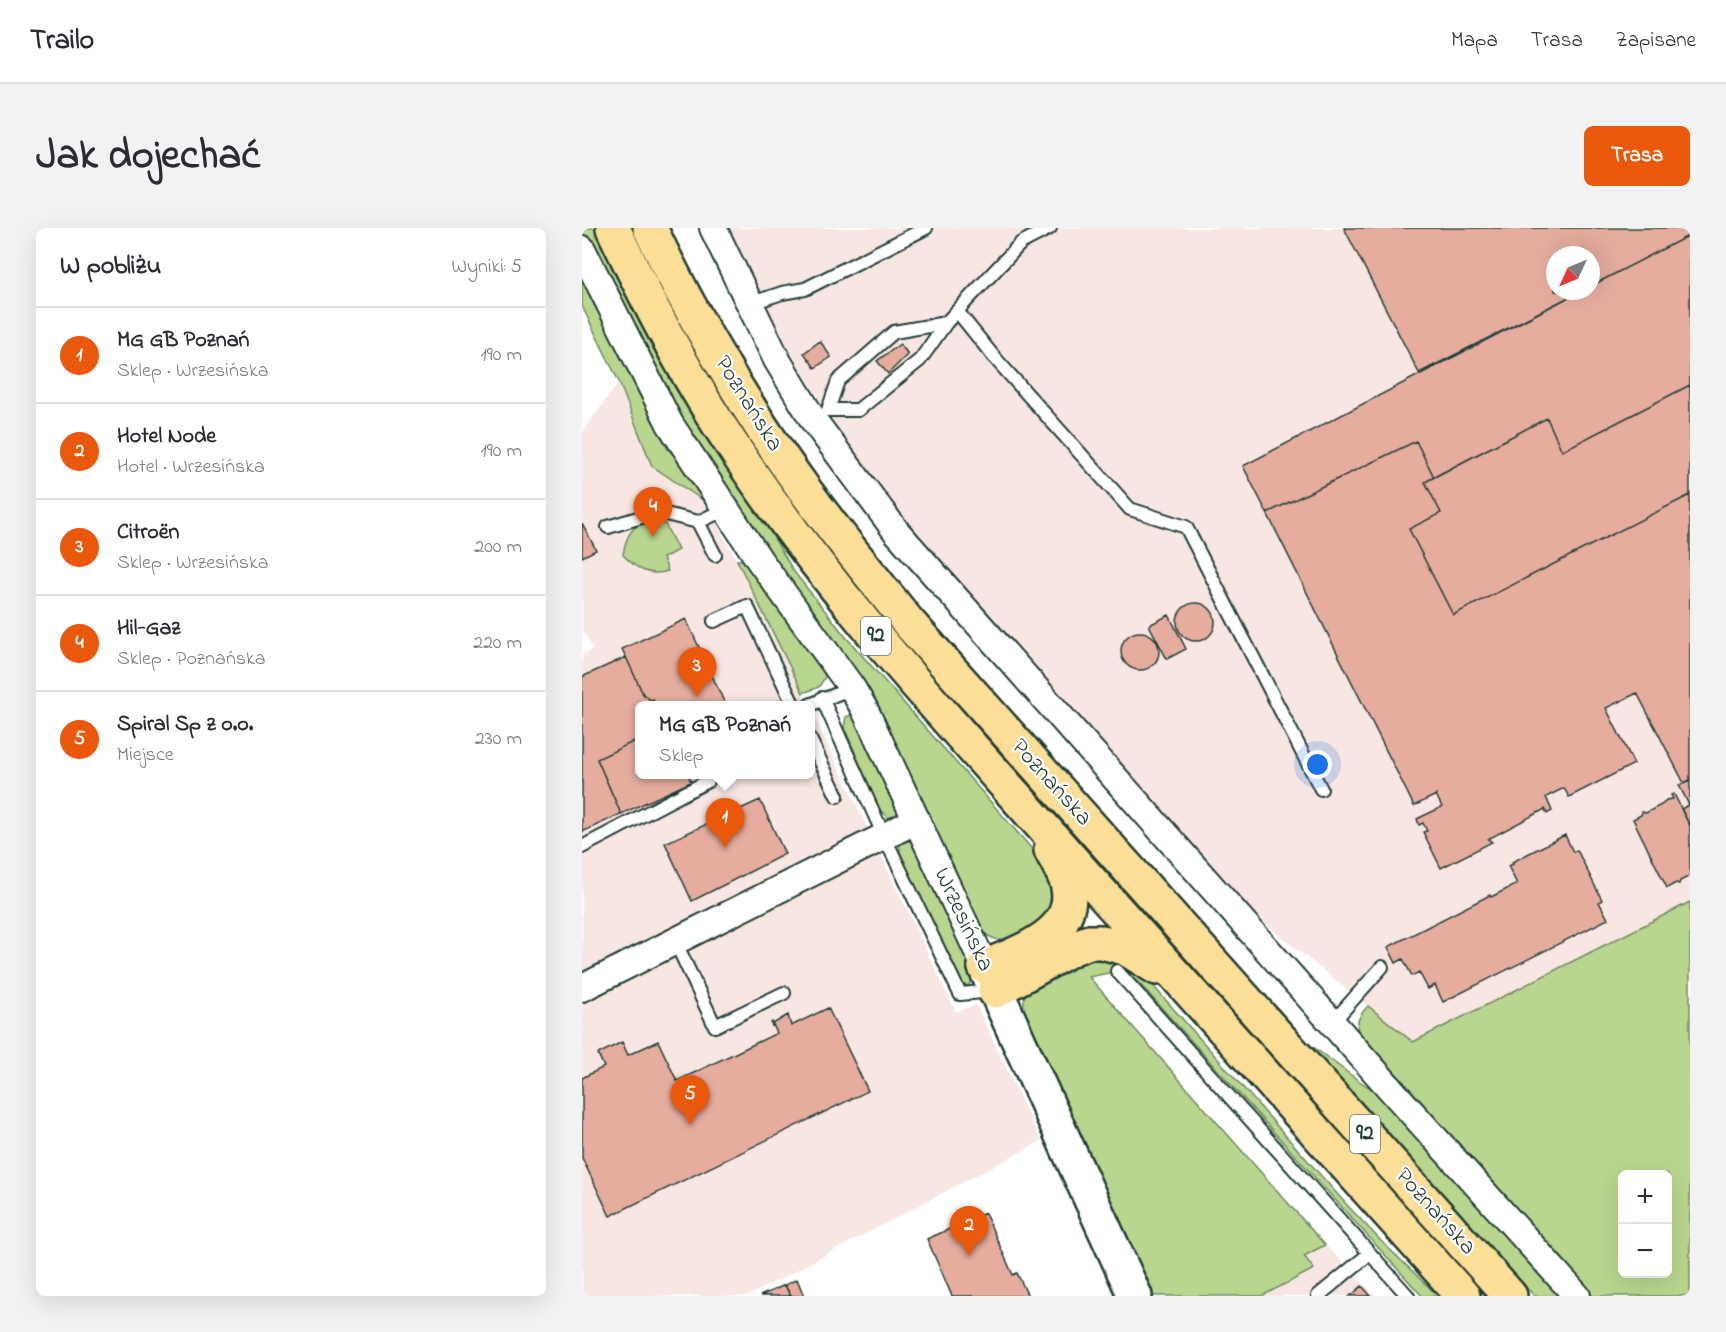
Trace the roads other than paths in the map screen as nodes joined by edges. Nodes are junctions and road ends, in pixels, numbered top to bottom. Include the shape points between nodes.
1 (613, 228) edge
2 (650, 228) edge
3 (712, 228) edge
4 (926, 228) edge
5 (1050, 228) edge
6 (582, 249) edge
7 (749, 304) junction
8 (957, 311) junction
9 (946, 323) junction
10 (821, 416) junction
11 (726, 509) junction
12 (698, 522) junction
13 (608, 527) dead end
14 (715, 555) dead end
15 (714, 621) dead end
16 (852, 688) junction
17 (822, 698) junction
18 (792, 701) edge
19 (815, 701) edge
20 (815, 750) edge
21 (709, 779) edge
22 (1321, 789) dead end
23 (837, 796) dead end
24 (1031, 814) junction
25 (917, 820) junction
26 (884, 836) junction
27 (582, 847) edge
28 (675, 941) junction
29 (1382, 967) dead end
30 (1117, 971) dead end
31 (990, 979) junction
32 (1182, 983) junction
33 (582, 988) edge
34 (784, 993) dead end
35 (1332, 1023) junction
36 (1369, 1254) junction
37 (1135, 1296) edge
38 (1318, 1296) edge
39 (1408, 1296) edge
40 (1463, 1296) edge
41 (1510, 1296) edge
42 (1577, 1296) edge

1 - 24 main road, Poznańska / 92 via 698,392 776,509 865,624
2 - 41 main road, Poznańska / 92 via 713,348 782,458 908,621
3 - 7 street
4 - 7 lane via 805,289
5 - 8 lane via 1021,243
6 - 11 street via 670,424
7 - 10 street via 777,360
8 - 9 lane
8 - 22 lane via 1130,509 1186,527
9 - 10 lane via 920,360 858,410
9 - 10 lane via 894,332 838,381
10 - 35 street via 896,531
11 - 12 lane
11 - 16 street, Wrzesińska
12 - 13 lane via 658,512
12 - 14 lane
15 - 18 lane via 747,606
16 - 17 lane
16 - 25 street, Wrzesińska
17 - 19 lane
17 - 26 lane
20 - 23 lane
21 - 27 lane
24 - 31 main road via 1066,882 1068,902 1059,926 1049,936
24 - 32 main road, Poznańska / 92
25 - 26 street
25 - 31 street, Wrzesińska
26 - 28 street
26 - 31 lane via 960,994
28 - 33 street
28 - 34 lane via 715,1026
29 - 35 lane
30 - 36 lane
31 - 32 main road via 1089,942 1102,942 1125,948
31 - 37 street, Wrzesińska
32 - 40 main road, Poznańska / 92
35 - 42 street
36 - 38 lane
36 - 39 lane

